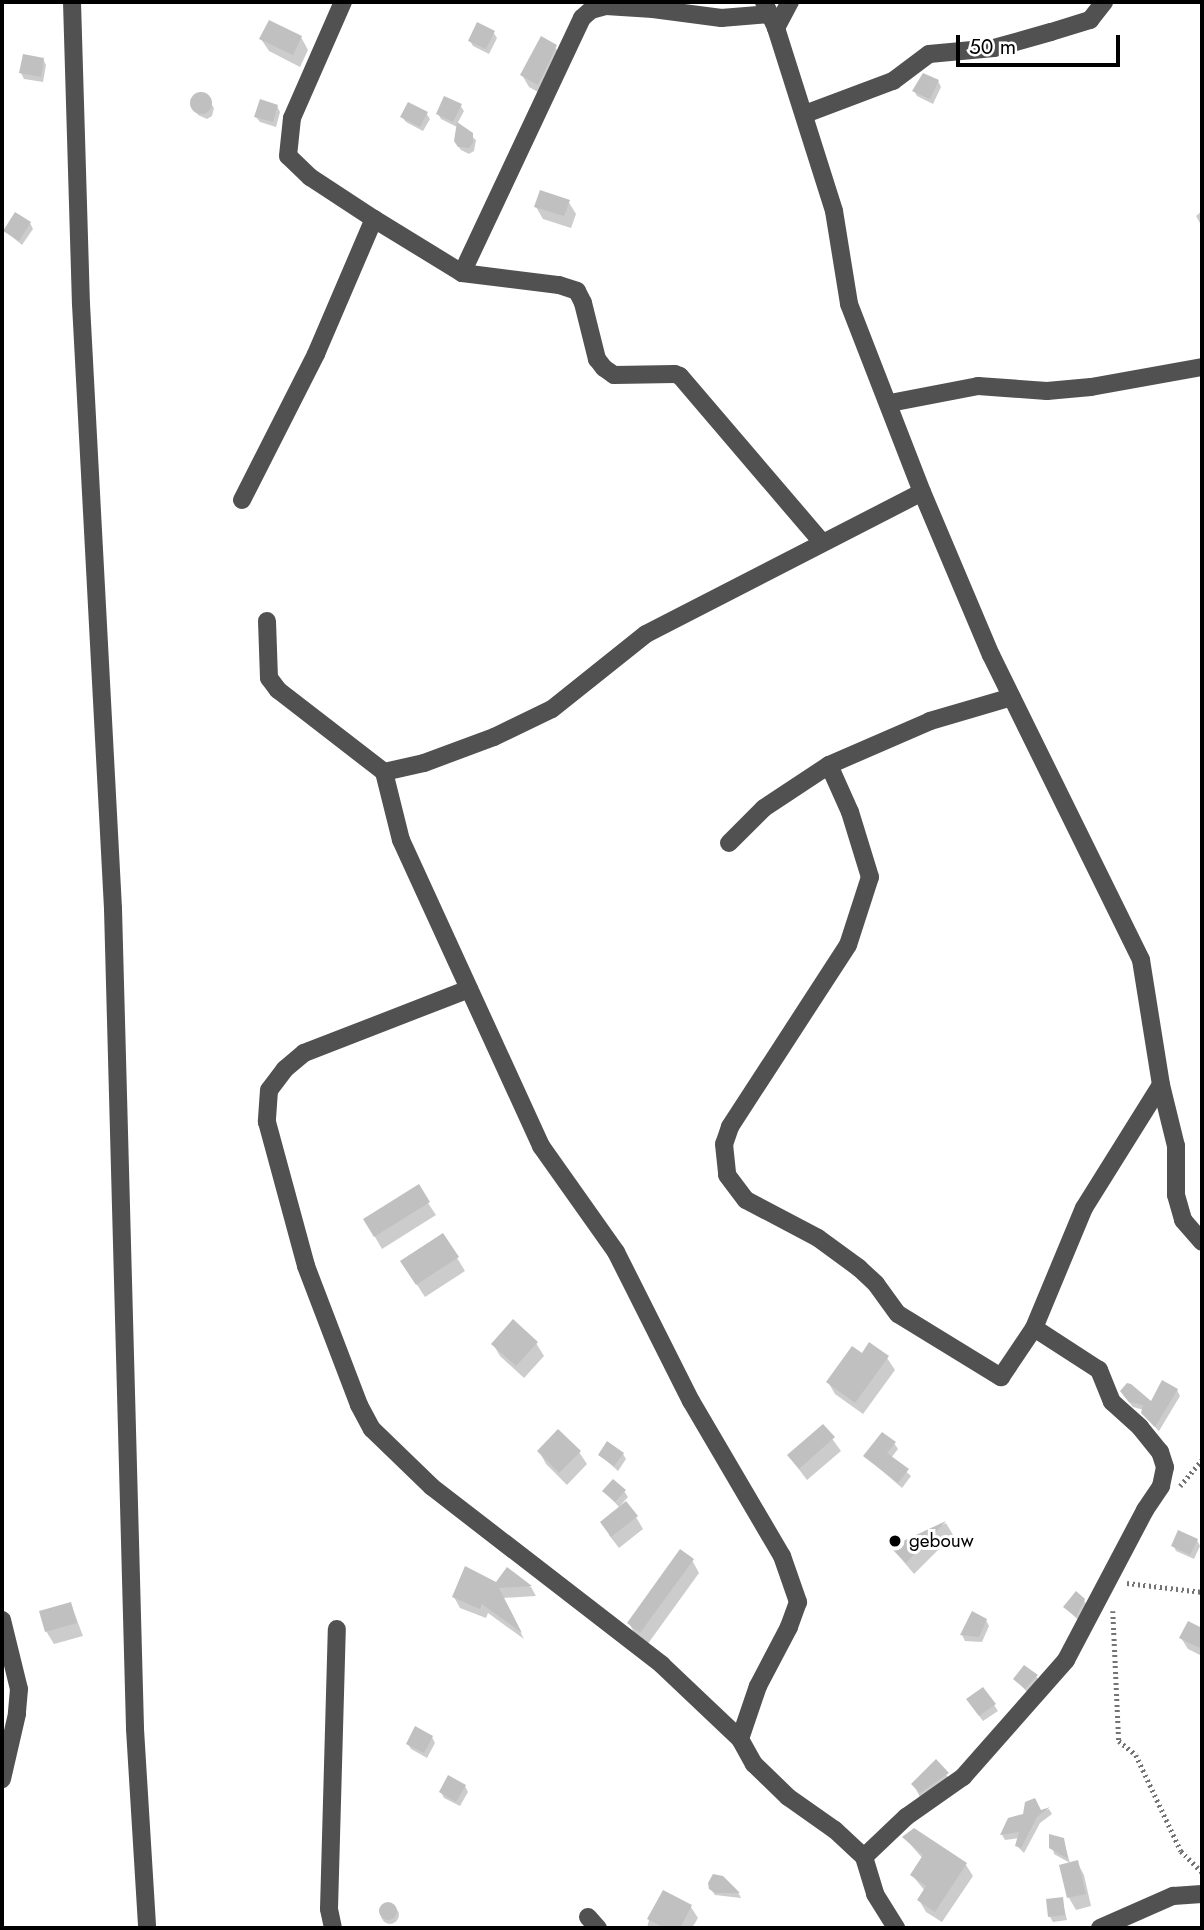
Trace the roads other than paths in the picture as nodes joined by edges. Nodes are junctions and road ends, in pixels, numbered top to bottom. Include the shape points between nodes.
1 (72, 2) edge
2 (343, 2) edge
3 (790, 2) edge
4 (1104, 2) edge
5 (770, 15) edge
6 (805, 114) junction
7 (374, 219) junction
8 (461, 273) junction
9 (1202, 367) edge
10 (890, 403) junction
11 (922, 492) junction
12 (242, 499) dead end
13 (821, 542) junction
14 (267, 621) dead end
15 (1012, 697) junction
16 (829, 765) junction
17 (384, 772) junction
18 (729, 843) dead end
19 (469, 989) junction
20 (1161, 1085) junction
21 (1202, 1242) edge
22 (1034, 1328) junction
23 (2, 1620) edge
24 (337, 1629) dead end
25 (740, 1739) junction
26 (2, 1779) edge
27 (864, 1857) junction
28 (1202, 1894) edge
29 (147, 1928) edge
30 (334, 1928) edge
31 (896, 1928) edge
32 (1100, 1928) edge

1 - 29 street via 81,304 113,909 135,1729
2 - 7 street via 292,118 288,156 302,171
3 - 5 street
4 - 6 street via 1090,20 1051,32 994,48 929,54 893,81
5 - 6 street
5 - 8 street via 721,18 606,6 591,10 583,18
6 - 10 street via 834,211 849,304
7 - 8 street
7 - 12 street via 316,354
8 - 13 street via 577,291 597,359 604,368 614,375 680,376
9 - 10 street via 1091,387 1047,391 978,386
10 - 11 street
11 - 13 street
11 - 15 street
13 - 17 street via 646,634 552,709 483,741
14 - 17 street via 269,678 278,690
15 - 16 street via 930,721
15 - 20 street via 1141,960
16 - 18 street via 764,808
16 - 22 street via 850,812 870,877 848,945 730,1127 724,1144 727,1175 746,1200 807,1232 859,1268 898,1314 1001,1377
17 - 19 street via 401,840
19 - 25 street via 541,1146 616,1252 691,1401 789,1575 798,1602 758,1686
19 - 25 street via 304,1053 269,1090 267,1122 306,1266 372,1429 432,1487 662,1665
20 - 21 street via 1176,1146 1177,1195 1184,1220
20 - 22 street via 1084,1208
22 - 27 street via 1099,1370 1112,1402 1160,1452 1165,1467 1161,1486 1066,1660 963,1777 906,1817
23 - 26 street via 19,1689
24 - 30 street via 329,1909
25 - 27 street via 754,1764
27 - 31 street via 875,1894
28 - 32 street via 1173,1896

